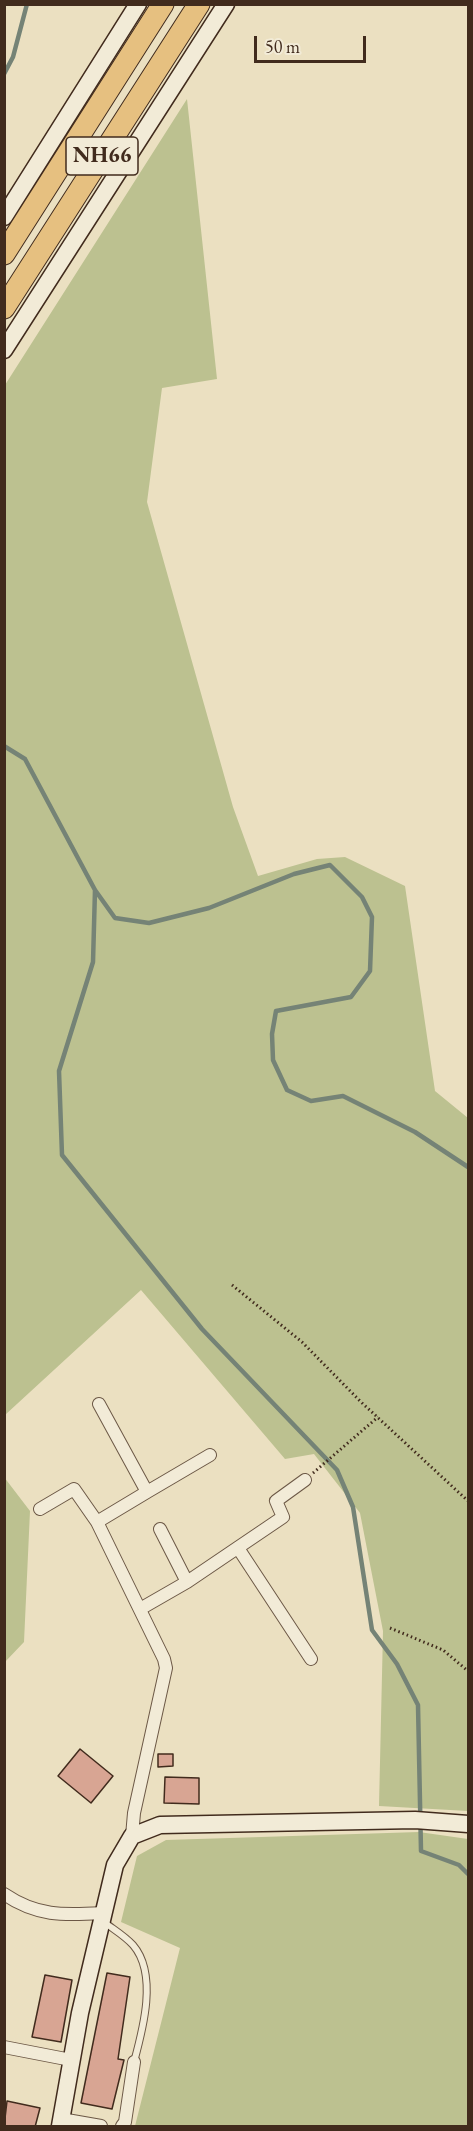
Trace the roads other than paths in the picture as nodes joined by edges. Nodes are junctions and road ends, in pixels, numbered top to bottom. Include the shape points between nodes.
1 (138, 4) edge
2 (163, 4) edge
3 (199, 4) edge
4 (226, 4) edge
5 (4, 217) edge
6 (4, 254) edge
7 (4, 308) edge
8 (4, 350) edge
9 (99, 1404) dead end
10 (210, 1455) dead end
11 (305, 1480) road end
12 (147, 1492) junction
13 (40, 1509) dead end
14 (97, 1522) junction
15 (160, 1529) dead end
16 (238, 1548) junction
17 (187, 1582) junction
18 (140, 1609) junction
19 (311, 1659) dead end
20 (468, 1824) edge
21 (132, 1836) junction
22 (4, 1894) edge
23 (102, 1916) junction
24 (4, 2047) edge
25 (71, 2060) junction
26 (134, 2062) joint
27 (61, 2123) edge
28 (101, 2127) edge
29 (122, 2127) edge

1 - 5 street
2 - 6 highway, NH66
3 - 7 highway, NH66
4 - 8 street
9 - 12 street
10 - 12 street
11 - 16 street via 276,1501 283,1517
12 - 14 street
13 - 14 street via 74,1489
14 - 18 street
15 - 17 street
16 - 17 street
16 - 19 street
17 - 18 street
18 - 21 street via 166,1668
20 - 21 street via 422,1820 160,1825
21 - 23 street via 115,1864
22 - 23 street via 23,1907 59,1916
23 - 25 street
23 - 26 lane via 134,1946 147,1978 143,2027
24 - 25 street
25 - 27 street
26 - 29 street
27 - 28 street

